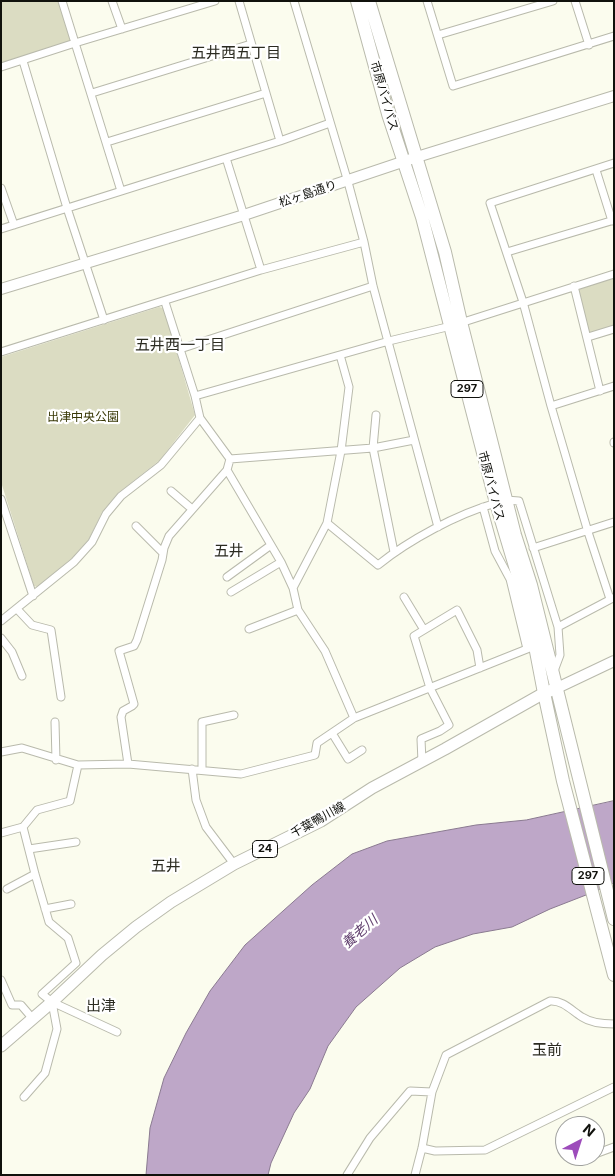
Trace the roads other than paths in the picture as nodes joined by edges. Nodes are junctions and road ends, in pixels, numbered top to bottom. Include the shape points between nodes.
1 (62, 1) edge
2 (112, 1) edge
3 (215, 1) edge
4 (239, 1) edge
5 (294, 1) edge
6 (357, 1) edge
7 (369, 1) edge
8 (427, 1) edge
9 (553, 1) edge
10 (575, 1) edge
11 (122, 29) junction
12 (438, 36) junction
13 (614, 36) edge
14 (76, 43) junction
15 (251, 44) junction
16 (589, 45) junction
17 (23, 61) junction
18 (1, 67) edge
19 (92, 93) junction
20 (266, 93) junction
21 (614, 96) edge
22 (330, 124) junction
23 (280, 141) junction
24 (107, 142) junction
25 (226, 158) junction
26 (417, 158) junction
27 (403, 162) junction
28 (614, 163) edge
29 (596, 170) junction
30 (348, 182) junction
31 (1, 188) edge
32 (121, 191) junction
33 (66, 208) junction
34 (244, 215) junction
35 (613, 221) edge
36 (14, 225) junction
37 (1, 229) edge
38 (364, 242) junction
39 (507, 252) junction
40 (85, 264) junction
41 (262, 270) junction
42 (614, 274) edge
43 (373, 286) junction
44 (574, 286) junction
45 (1, 289) edge
46 (165, 302) junction
47 (523, 302) junction
48 (104, 320) junction
49 (456, 324) junction
50 (614, 329) edge
51 (588, 337) junction
52 (389, 341) junction
53 (180, 348) junction
54 (1, 352) edge
55 (340, 355) junction
56 (614, 386) edge
57 (600, 391) junction
58 (195, 396) junction
59 (550, 406) junction
60 (376, 416) dead end
61 (200, 418) junction
62 (414, 440) junction
63 (373, 448) junction
64 (341, 451) junction
65 (230, 459) junction
66 (227, 470) junction
67 (171, 492) dead end
68 (1, 499) edge
69 (501, 502) junction
70 (483, 507) junction
71 (192, 509) junction
72 (614, 522) edge
73 (327, 523) junction
74 (136, 526) dead end
75 (438, 527) junction
76 (10, 529) junction
77 (1, 532) edge
78 (588, 532) junction
79 (271, 545) junction
80 (533, 548) junction
81 (394, 552) junction
82 (163, 553) junction
83 (281, 562) junction
84 (227, 577) dead end
85 (293, 588) junction
86 (231, 592) dead end
87 (33, 596) junction
88 (404, 598) dead end
89 (612, 598) edge
90 (17, 609) junction
91 (298, 610) junction
92 (1, 621) edge
93 (558, 627) junction
94 (248, 629) dead end
95 (424, 630) junction
96 (1, 638) edge
97 (536, 646) junction
98 (614, 661) edge
99 (480, 668) junction
100 (22, 676) dead end
101 (551, 686) junction
102 (430, 688) junction
103 (61, 697) dead end
104 (234, 715) dead end
105 (354, 718) junction
106 (55, 722) dead end
107 (332, 733) junction
108 (362, 750) dead end
109 (1, 752) edge
110 (56, 760) junction
111 (422, 762) junction
112 (128, 764) junction
113 (78, 765) junction
114 (192, 769) junction
115 (202, 770) junction
116 (23, 827) junction
117 (1, 833) edge
118 (76, 842) dead end
119 (29, 849) junction
120 (234, 864) junction
121 (35, 874) junction
122 (8, 889) dead end
123 (71, 904) dead end
124 (45, 909) junction
125 (614, 919) edge
126 (613, 973) edge
127 (1, 980) edge
128 (4, 992) edge
129 (52, 1002) junction
130 (32, 1019) junction
131 (614, 1024) edge
132 (117, 1032) dead end
133 (1, 1046) edge
134 (614, 1087) edge
135 (432, 1092) junction
136 (24, 1098) dead end
137 (422, 1148) junction
138 (347, 1175) edge
139 (415, 1175) edge

1 - 14 street
2 - 11 street
3 - 11 street
4 - 15 street
5 - 22 street
6 - 27 highway, 市原バイパス / 297
7 - 26 highway, 市原バイパス / 297
8 - 12 street
9 - 12 street
10 - 16 street
11 - 14 street
12 - 16 street via 453,86
13 - 16 street
14 - 17 street
14 - 19 street
15 - 19 street
15 - 20 street
17 - 18 street
17 - 33 street
19 - 24 street
20 - 23 street
20 - 24 street
21 - 26 street, 松ヶ島通り
22 - 23 street
22 - 30 street
23 - 25 street
24 - 32 street
25 - 32 street
25 - 34 street
26 - 27 street, 松ヶ島通り
26 - 49 highway, 市原バイパス / 297 via 445,252
27 - 30 street, 松ヶ島通り
27 - 49 highway, 市原バイパス / 297 via 422,217 429,252
28 - 29 street
29 - 35 street
29 - 39 street via 490,203
30 - 34 street, 松ヶ島通り
30 - 38 street
31 - 36 street
32 - 33 street
33 - 36 street
33 - 40 street
34 - 40 street, 松ヶ島通り
34 - 41 street
35 - 39 street
36 - 37 street
38 - 41 street
38 - 43 street
39 - 47 street
40 - 45 street, 松ヶ島通り
40 - 48 street
41 - 46 street
42 - 44 street
43 - 52 street
43 - 53 street
44 - 47 street
44 - 51 street
46 - 48 street
46 - 53 street
47 - 49 street
47 - 59 street
48 - 54 street
49 - 52 street
49 - 69 highway, 市原バイパス / 297
50 - 51 street
51 - 57 street
52 - 55 street
52 - 62 street
53 - 58 street
55 - 58 street
55 - 64 street via 349,387
56 - 57 street
57 - 59 street
58 - 61 street
59 - 78 street
60 - 63 street
61 - 65 street
61 - 87 street via 161,465 121,496 106,514 92,542 74,562
62 - 63 street
62 - 75 street
63 - 64 street
63 - 81 street
64 - 65 street
64 - 73 street
65 - 66 street
66 - 71 street
66 - 79 street
67 - 71 street
68 - 76 street
69 - 70 street
69 - 80 street via 519,500
69 - 97 highway, 市原バイパス / 297 via 531,585
70 - 75 street
70 - 97 street via 495,551 510,579
71 - 82 street via 169,536
72 - 78 street
73 - 81 street via 378,565
73 - 85 street
74 - 82 street
75 - 81 street
76 - 77 street
76 - 87 street
78 - 80 street
78 - 89 street
79 - 83 street
79 - 84 street
80 - 93 street
82 - 112 street via 137,640 134,646 119,651 134,704 123,710 121,717
83 - 85 street
83 - 86 street
85 - 91 street
87 - 90 street
88 - 95 street
89 - 93 street
90 - 92 street
90 - 103 street via 32,625 51,630
91 - 94 street
91 - 105 street via 325,651
93 - 101 street via 560,655
95 - 99 street via 457,610 477,650
95 - 102 street via 414,636
96 - 100 street via 12,652
97 - 99 street
97 - 101 highway, 市原バイパス / 297
97 - 101 highway, 市原バイパス / 297
98 - 101 street
99 - 102 street
101 - 111 main road, 千葉鴨川線 / 24
101 - 125 highway, 市原バイパス / 297
101 - 126 highway, 市原バイパス / 297 via 563,781
102 - 105 street
102 - 111 street via 449,725 421,739
104 - 115 street via 202,722
105 - 107 street
106 - 110 street
107 - 108 street via 348,759
107 - 115 street via 317,743 315,755 241,774
109 - 110 street via 22,748
110 - 113 street
111 - 120 main road, 千葉鴨川線 / 24 via 372,788 321,821
112 - 113 street
112 - 114 street
113 - 116 street via 70,801 38,810
114 - 115 street
114 - 120 street via 196,800 206,827
116 - 117 street
116 - 119 street
118 - 119 street
119 - 121 street
120 - 129 main road, 千葉鴨川線 / 24 via 136,926
121 - 122 street
121 - 124 street
123 - 124 street
124 - 129 street via 49,922 68,938 76,963 42,994
127 - 128 street
128 - 130 street via 12,1005 21,1005
129 - 130 main road, 千葉鴨川線 / 24
129 - 132 street
129 - 136 street via 57,1029 45,1073
130 - 133 main road, 千葉鴨川線 / 24
131 - 135 street via 591,1021 561,1002 550,1001 446,1055
134 - 137 street via 485,1150 435,1151
135 - 137 street
135 - 138 street via 410,1091 370,1138
137 - 139 street

